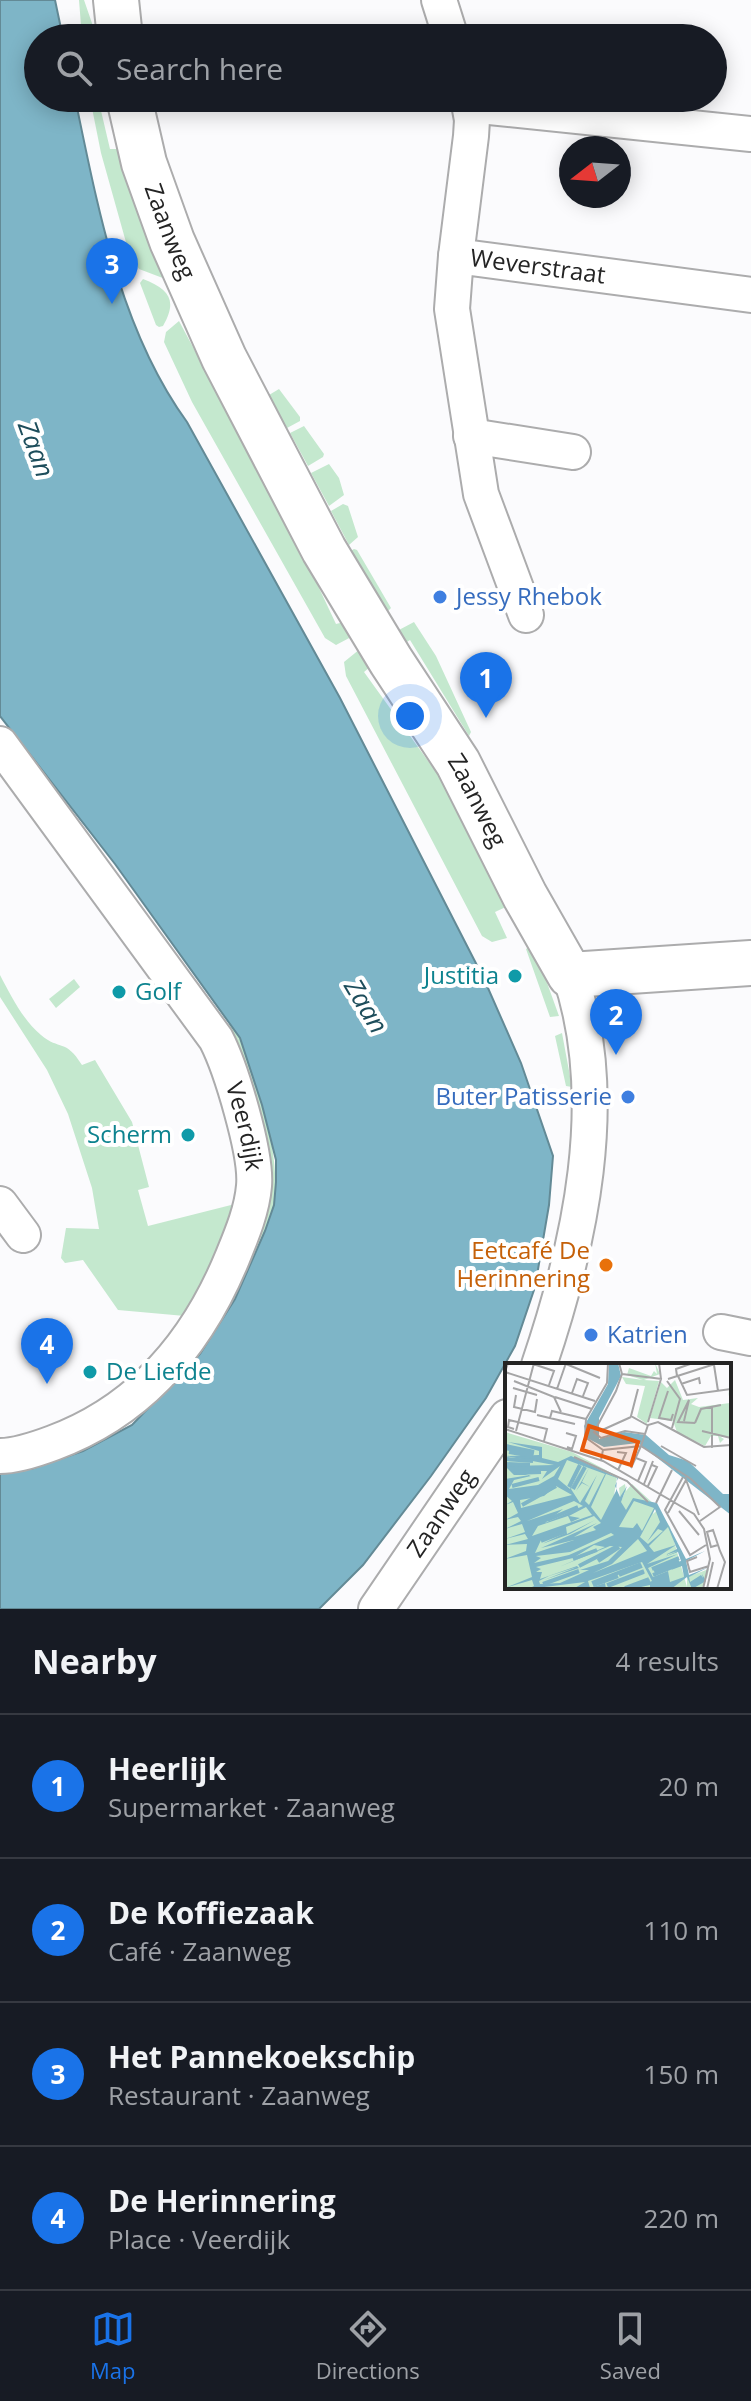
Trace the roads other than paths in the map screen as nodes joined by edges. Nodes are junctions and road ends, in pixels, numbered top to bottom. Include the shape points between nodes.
1 (116, 0) edge
2 (439, 0) edge
3 (119, 24) edge
4 (447, 24) edge
5 (132, 112) edge
6 (470, 112) edge
7 (563, 112) edge
8 (751, 134) edge
9 (456, 256) junction
10 (751, 295) edge
11 (471, 436) junction
12 (573, 452) dead end
13 (526, 615) dead end
14 (0, 744) edge
15 (751, 937) edge
16 (751, 963) edge
17 (565, 966) junction
18 (0, 1204) edge
19 (23, 1235) dead end
20 (540, 1363) edge
21 (505, 1420) edge
22 (0, 1456) edge
23 (376, 1609) edge

1 - 3 main road
2 - 4 street
5 - 17 main road, Zaanweg via 172,241 224,358 324,550 458,763
6 - 9 street
7 - 8 street
9 - 10 street, Weverstraat
9 - 11 street, Weverstraat via 452,309
11 - 12 street
11 - 13 street, Weverstraat via 481,494
14 - 22 street, Veerdijk via 216,1039 251,1150 254,1186 246,1221 211,1304 149,1385 111,1416 43,1447
15 - 17 main road
16 - 17 main road
17 - 20 street, Zaanweg via 587,1063 586,1162 576,1228
18 - 19 street
21 - 23 street, Zaanweg

